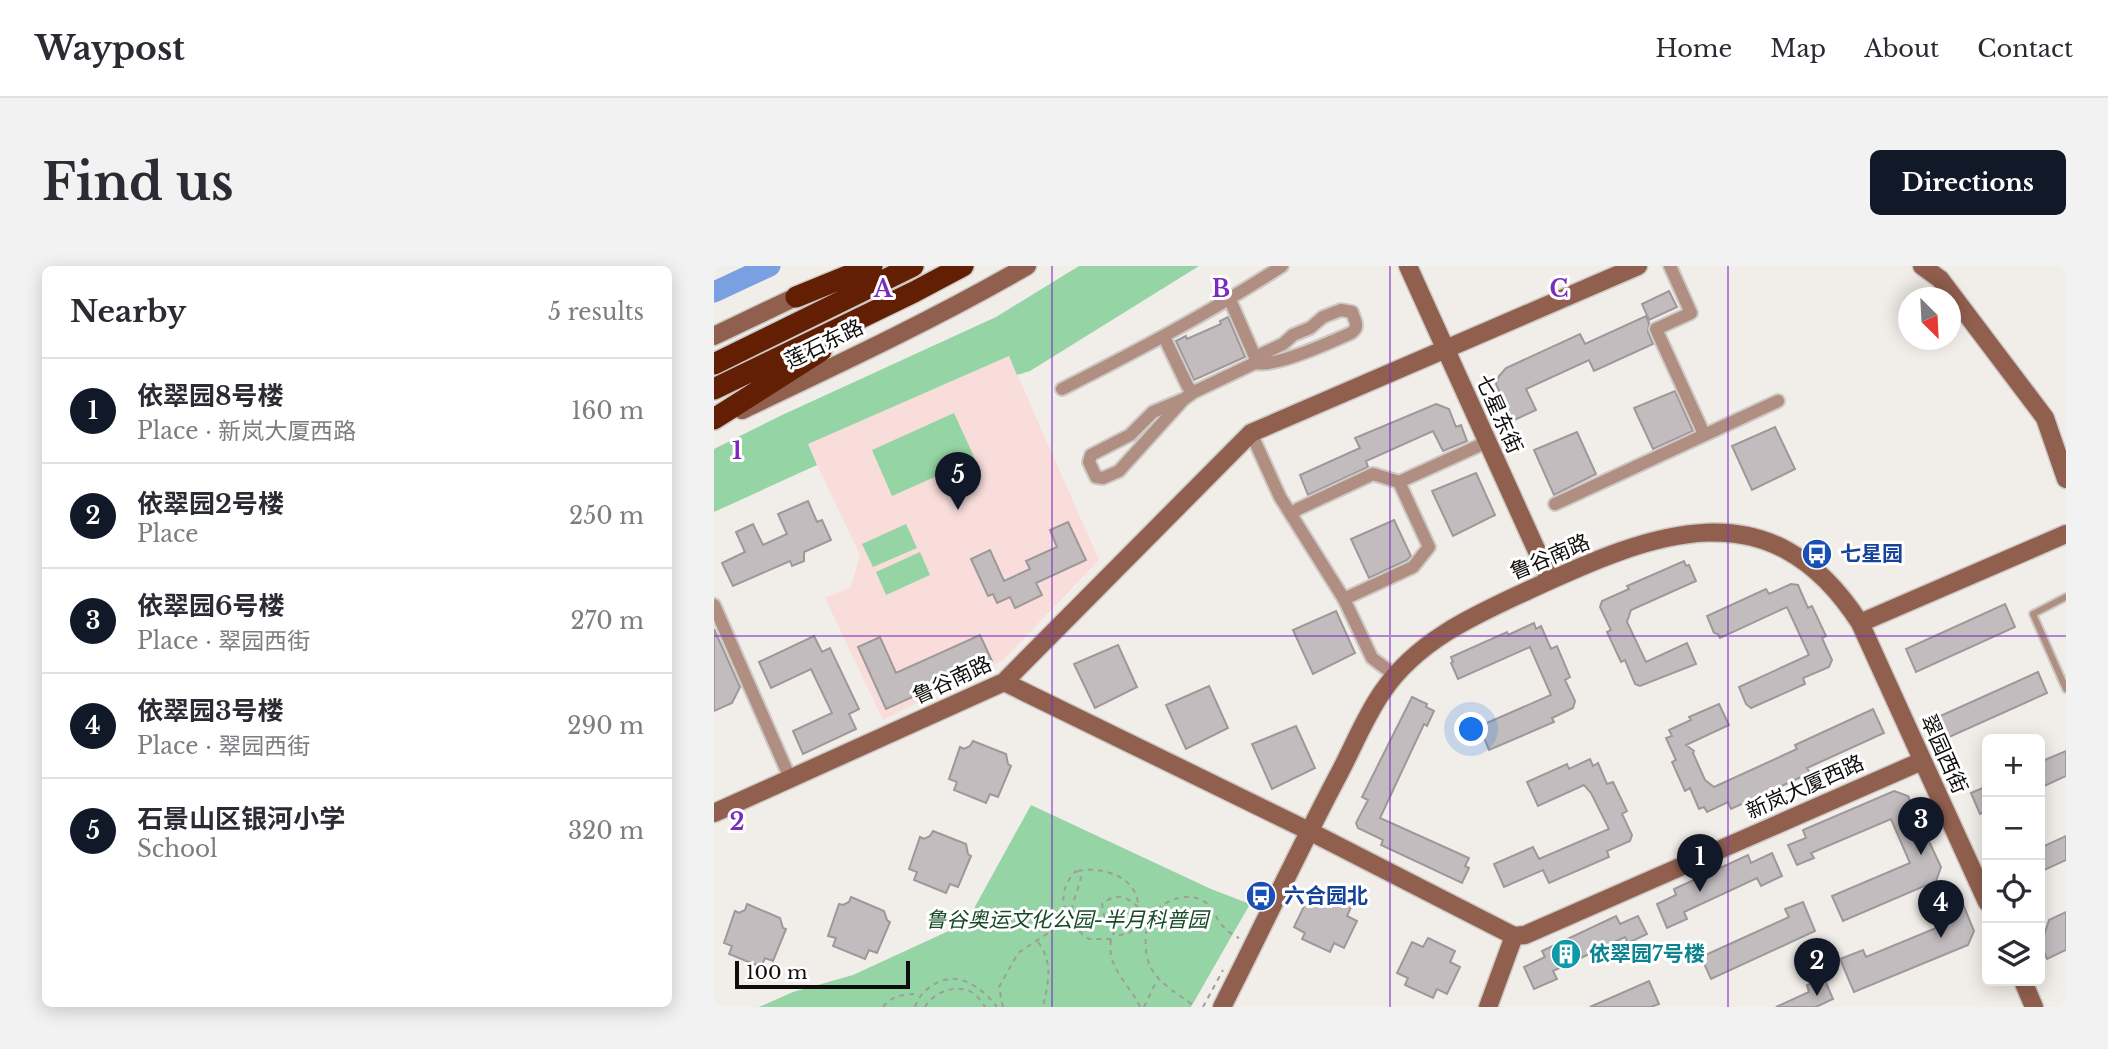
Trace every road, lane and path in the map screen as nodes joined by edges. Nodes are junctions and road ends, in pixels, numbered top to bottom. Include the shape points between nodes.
1 (856, 266) edge
2 (873, 266) edge
3 (913, 266) edge
4 (963, 266) edge
5 (1027, 266) edge
6 (1282, 266) edge
7 (1409, 266) edge
8 (1670, 266) edge
9 (1922, 266) edge
10 (1633, 267) edge
11 (914, 292) junction
12 (796, 297) junction
13 (1230, 300) junction
14 (714, 336) edge
15 (1164, 337) junction
16 (1445, 349) junction
17 (1255, 360) junction
18 (714, 364) edge
19 (714, 389) edge
20 (1062, 389) dead end
21 (1189, 396) junction
22 (1778, 401) dead end
23 (714, 421) edge
24 (1251, 433) junction
25 (1704, 434) junction
26 (1487, 442) junction
27 (2066, 480) edge
28 (1399, 482) junction
29 (1555, 504) dead end
30 (1291, 514) junction
31 (2066, 534) edge
32 (1550, 580) junction
33 (2066, 597) edge
34 (1344, 599) junction
35 (714, 605) edge
36 (1860, 623) junction
37 (1396, 676) junction
38 (1004, 682) junction
39 (2066, 689) edge
40 (1922, 761) junction
41 (790, 778) junction
42 (714, 813) edge
43 (1309, 831) junction
44 (1076, 871) junction
45 (1982, 891) edge
46 (1138, 907) junction
47 (1140, 914) junction
48 (1148, 918) junction
49 (1068, 920) junction
50 (1114, 933) junction
51 (1514, 936) junction
52 (1112, 939) junction
53 (1240, 939) dead end
54 (1038, 941) junction
55 (1228, 961) dead end
56 (1157, 979) junction
57 (2025, 986) edge
58 (920, 995) junction
59 (883, 1007) edge
60 (915, 1007) edge
61 (925, 1007) edge
62 (985, 1007) edge
63 (997, 1007) edge
64 (1003, 1007) edge
65 (1042, 1007) edge
66 (1142, 1007) edge
67 (1196, 1007) edge
68 (1203, 1007) edge
69 (1222, 1007) edge
70 (1488, 1007) edge
71 (2035, 1007) edge

1 - 12 street
2 - 12 highway
3 - 18 highway, 莲石东路
4 - 11 highway, 莲石东路
5 - 23 street, 莲石东路 via 875,347
6 - 13 street
7 - 16 street, 七星东街
8 - 25 street via 1691,313 1656,329
9 - 27 street via 1940,279 2045,418
10 - 16 street, 鲁谷南路
11 - 19 highway, 莲石东路
11 - 23 highway
12 - 14 street
13 - 15 street
13 - 17 street
15 - 20 street
15 - 21 street
16 - 24 street, 鲁谷南路
16 - 26 street, 七星东街
17 - 17 street via 1263,365 1301,355 1352,333 1357,325 1352,312 1341,310 1322,317
17 - 21 street
21 - 21 street via 1119,471 1096,477 1089,462 1091,454 1130,435 1153,412
22 - 25 street
24 - 30 street
24 - 38 street, 鲁谷南路
25 - 29 street
26 - 28 street
26 - 32 street, 七星东街
28 - 30 street via 1373,474
28 - 34 street via 1429,547 1413,567
30 - 34 street
31 - 36 street
32 - 36 street, 鲁谷南路 via 1646,541 1685,533 1749,536 1802,559 1845,600
32 - 37 street, 鲁谷南路 via 1448,630
33 - 39 lane via 2033,614
34 - 37 street via 1372,658
35 - 41 street
36 - 40 street, 翠园西街
37 - 43 street, 鲁谷南路 via 1383,691
38 - 41 street, 鲁谷南路
38 - 43 street
40 - 45 street, 翠园西街
40 - 51 street, 新岚大厦西路
41 - 42 street, 鲁谷南路
43 - 51 street
43 - 69 street, 鲁谷南路
44 - 46 path via 1089,868 1122,878 1137,896
44 - 49 path via 1081,878
44 - 49 path via 1065,886
46 - 47 path
46 - 50 path via 1123,896 1102,904
47 - 48 path
47 - 50 path via 1129,933
48 - 53 path via 1156,908 1186,896 1211,906 1218,921
48 - 56 path via 1144,939 1147,962
49 - 52 path via 1089,939
49 - 54 path
50 - 52 path
51 - 70 street
52 - 66 path via 1110,949 1119,978
54 - 64 path via 1018,953 999,987
54 - 65 path via 1049,965
55 - 68 path
56 - 66 path
56 - 67 path
57 - 71 street
58 - 59 path via 904,994
58 - 60 path
58 - 63 path via 943,980 960,979 983,992
61 - 62 path via 941,992 965,990

